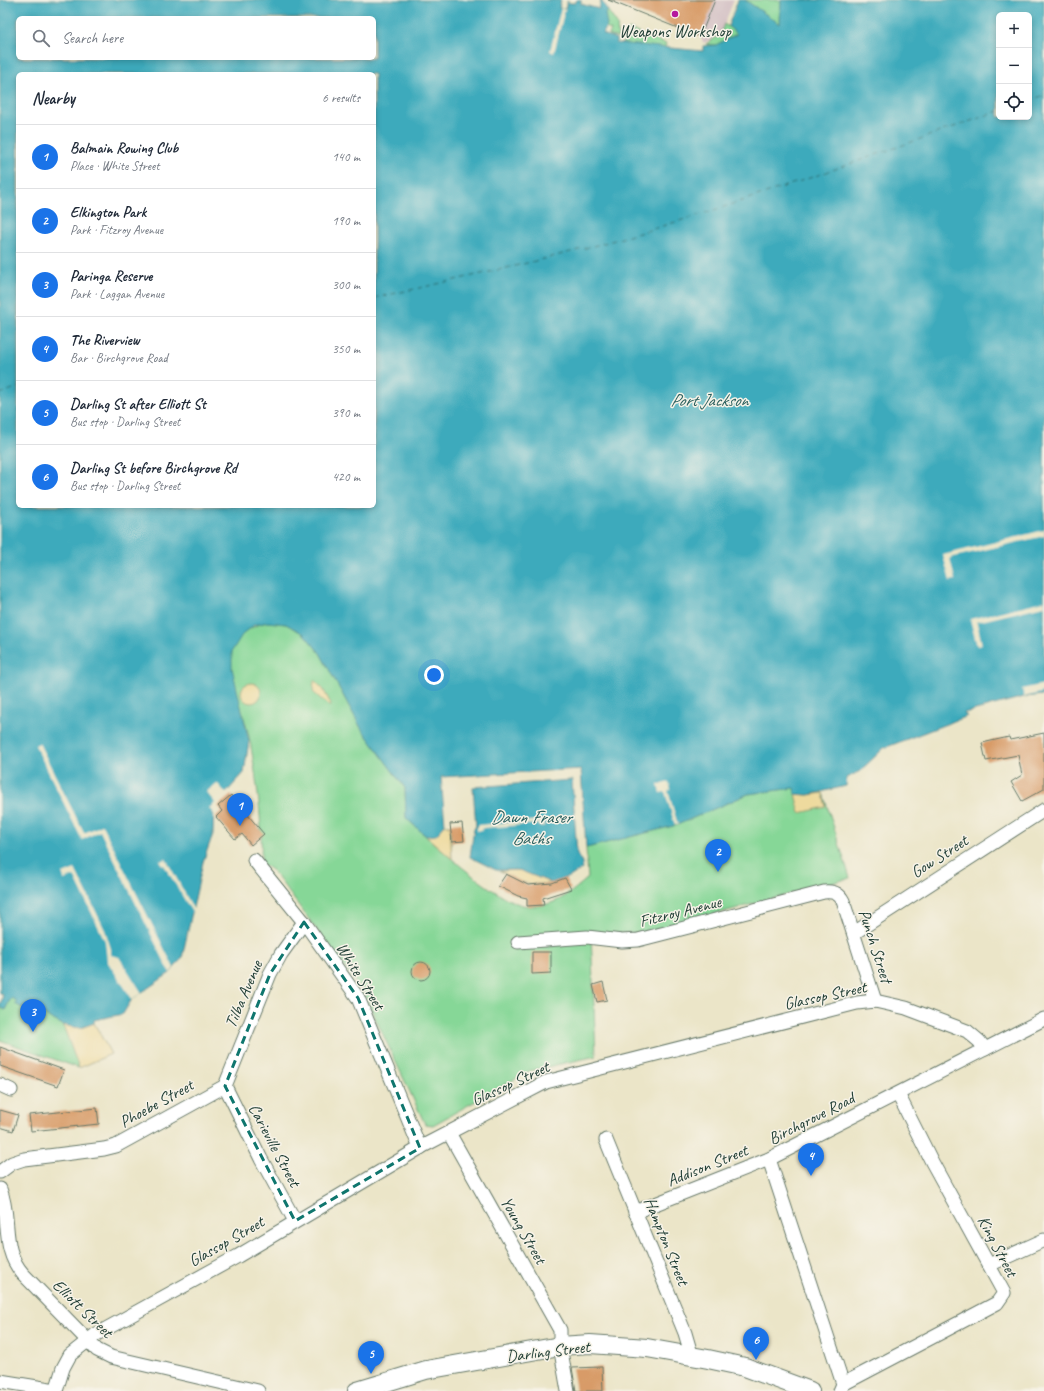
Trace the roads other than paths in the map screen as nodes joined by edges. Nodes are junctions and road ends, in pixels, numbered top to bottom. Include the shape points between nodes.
1 (1044, 810) edge
2 (254, 860) dead end
3 (843, 901) joint
4 (304, 922) junction
5 (854, 933) junction
6 (518, 942) dead end
7 (875, 1001) junction
8 (1044, 1019) edge
9 (984, 1049) junction
10 (225, 1086) junction
11 (898, 1094) junction
12 (449, 1133) junction
13 (606, 1140) dead end
14 (420, 1148) junction
15 (769, 1159) junction
16 (0, 1172) edge
17 (0, 1189) edge
18 (635, 1212) junction
19 (2, 1215) edge
20 (295, 1221) junction
21 (1044, 1240) edge
22 (989, 1265) junction
23 (88, 1341) junction
24 (560, 1346) junction
25 (692, 1356) junction
26 (0, 1381) edge
27 (842, 1387) edge
28 (56, 1390) edge
29 (258, 1391) edge
30 (357, 1391) edge
31 (568, 1391) edge
32 (810, 1391) edge

1 - 5 street, Gow Street
2 - 4 street, White Street
3 - 5 street, Punch Street
3 - 6 street, Fitzroy Avenue via 838,894 824,892 664,935 630,941 587,937
4 - 10 street, Tilba Avenue via 270,974
4 - 14 street, White Street via 358,998
5 - 7 street, Punch Street
7 - 9 street, Glassop Street via 906,1008 966,1031 980,1041
7 - 12 street, Glassop Street via 857,1003 546,1082
8 - 9 street, Birchgrove Road
9 - 11 street, Birchgrove Road
10 - 16 street, Phoebe Street via 128,1140 104,1150 24,1159 12,1163
10 - 20 street, Carieville Street
11 - 15 street, Birchgrove Road
11 - 22 street, King Street
12 - 14 street, Glassop Street
12 - 24 street, Young Street via 560,1330
13 - 18 street, Hampton Street
14 - 20 street, Glassop Street
15 - 18 street, Addison Street
15 - 27 street, Birchgrove Road
17 - 19 street, Elliott Street
18 - 25 street, Hampton Street
19 - 23 street, Elliott Street via 10,1254 17,1267
20 - 23 street, Glassop Street
21 - 22 street
22 - 27 street, King Street via 1004,1293 997,1303
23 - 28 street, Glassop Street via 66,1361
23 - 29 street, Elliott Street via 97,1350 112,1357
24 - 25 street, Darling Street via 613,1345
24 - 30 street, Darling Street via 426,1370
24 - 31 street, Young Street
25 - 32 street, Darling Street via 745,1367
26 - 28 street

